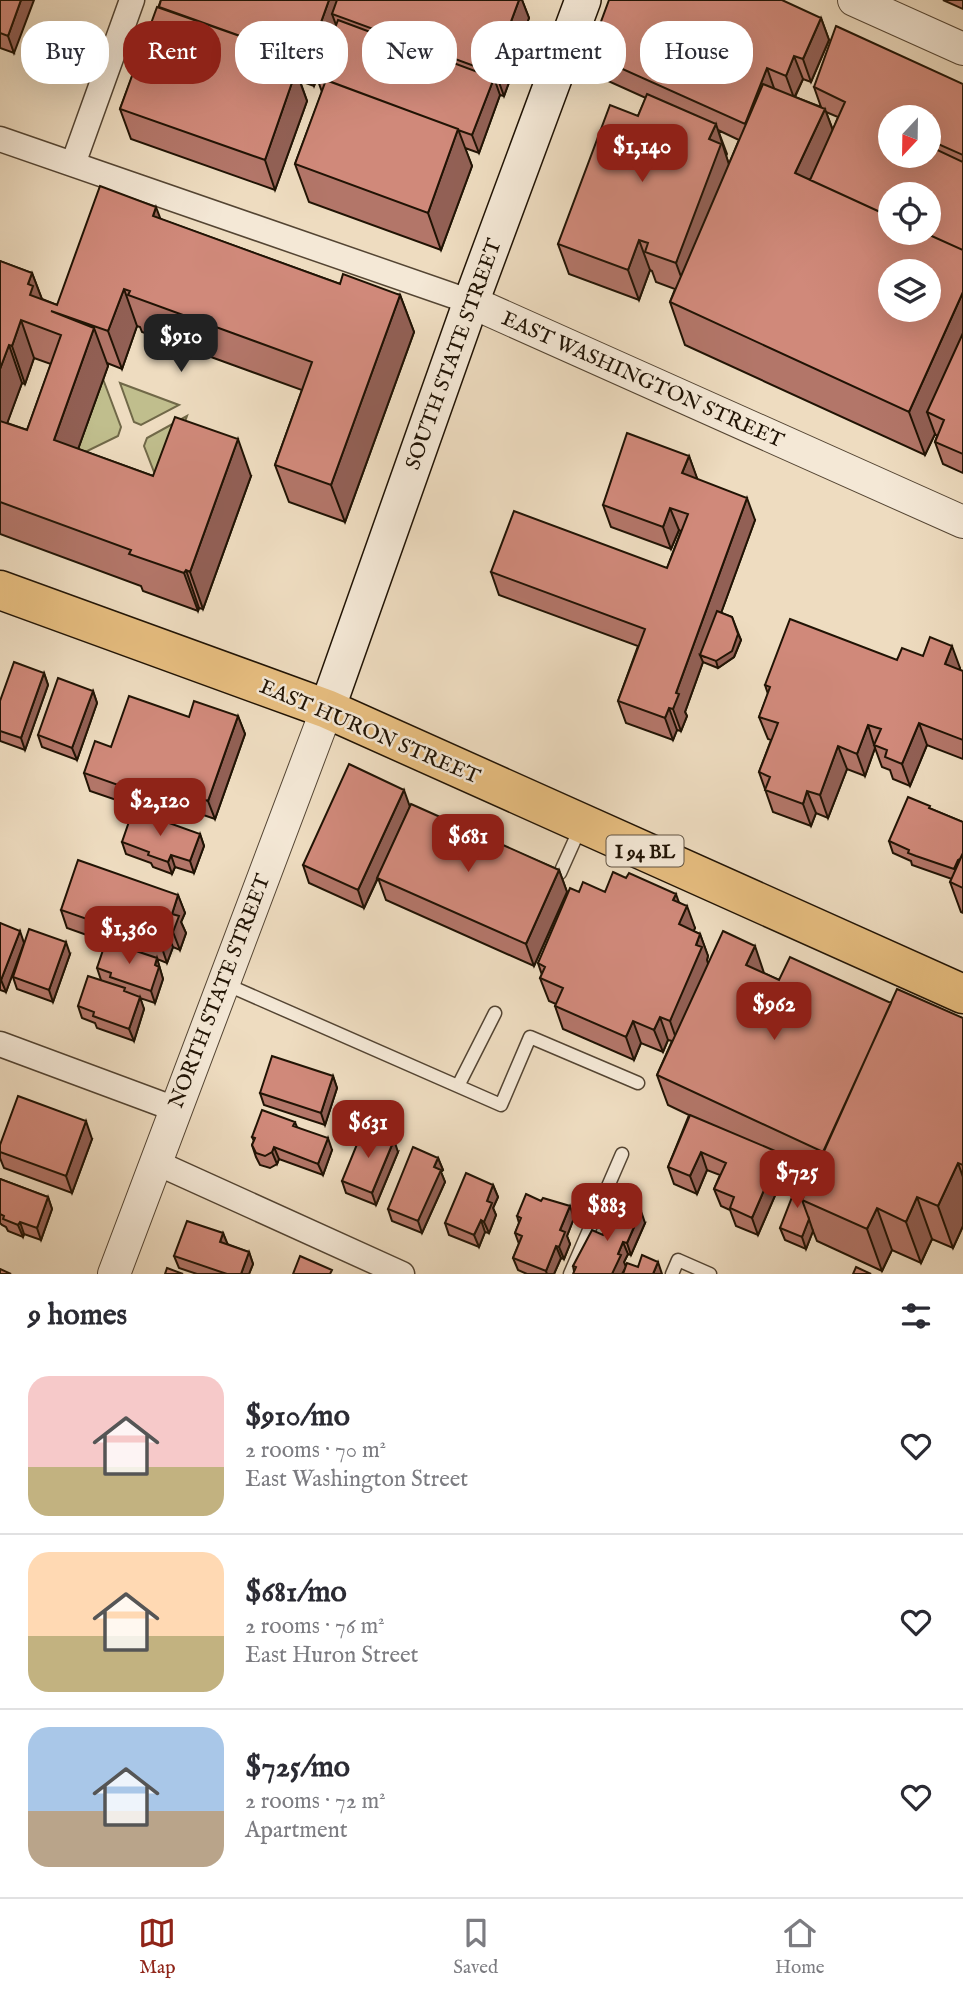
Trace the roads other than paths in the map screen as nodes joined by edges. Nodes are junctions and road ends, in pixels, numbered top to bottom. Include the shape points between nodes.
1 (132, 0) edge
2 (583, 0) edge
3 (853, 0) edge
4 (963, 49) edge
5 (0, 139) edge
6 (72, 164) junction
7 (471, 302) junction
8 (963, 523) edge
9 (0, 590) edge
10 (327, 709) junction
11 (583, 823) junction
12 (560, 873) edge
13 (223, 982) junction
14 (963, 994) edge
15 (495, 1013) dead end
16 (0, 1044) edge
17 (638, 1083) dead end
18 (458, 1086) junction
19 (175, 1109) junction
20 (622, 1154) dead end
21 (155, 1161) junction
22 (114, 1274) edge
23 (402, 1274) edge
24 (570, 1274) edge
25 (672, 1274) edge
26 (710, 1274) edge

1 - 6 street
2 - 7 main road, SOUTH STATE STREET
3 - 4 street
5 - 6 street, EAST WASHINGTON STREET
6 - 7 street, EAST WASHINGTON STREET
7 - 8 street, EAST WASHINGTON STREET
7 - 10 main road, SOUTH STATE STREET
9 - 10 main road, EAST HURON STREET / I 94 BL
10 - 11 main road, EAST HURON STREET / I 94 BL
10 - 13 street, NORTH STATE STREET
11 - 12 lane
11 - 14 main road, EAST HURON STREET / I 94 BL
13 - 18 lane
13 - 19 street, NORTH STATE STREET
15 - 18 lane
16 - 19 street
17 - 18 lane via 530,1037 501,1105
19 - 21 street, NORTH STATE STREET
20 - 24 lane
21 - 22 street, NORTH STATE STREET
21 - 23 street
25 - 26 lane via 678,1259

